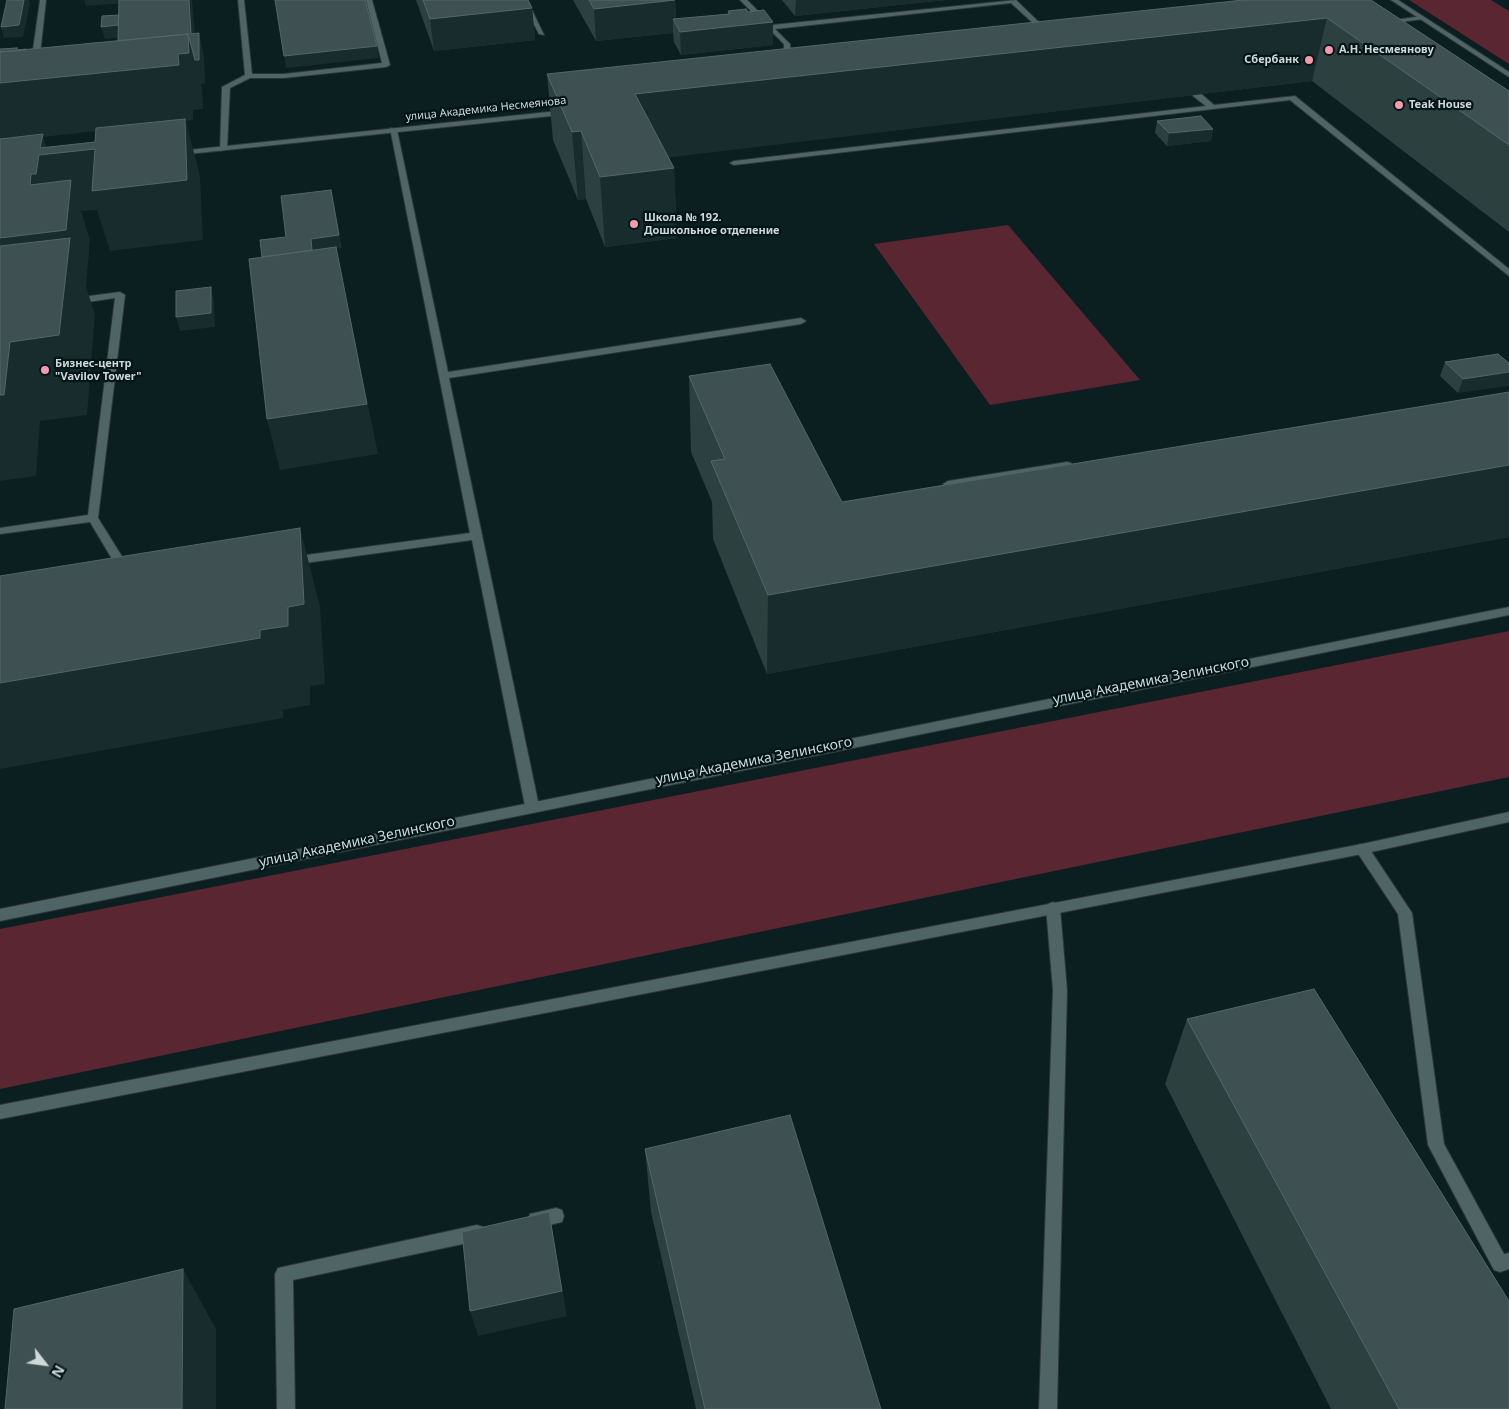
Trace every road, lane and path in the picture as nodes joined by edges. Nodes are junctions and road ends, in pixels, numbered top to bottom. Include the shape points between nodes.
1 (43, 0) edge
2 (241, 0) edge
3 (369, 0) edge
4 (524, 0) edge
5 (743, 0) edge
6 (1394, 0) edge
7 (1012, 1) edge
8 (1422, 18) junction
9 (1373, 23) edge
10 (771, 27) junction
11 (542, 34) dead end
12 (1051, 36) edge
13 (34, 69) edge
14 (788, 70) edge
15 (1509, 75) edge
16 (250, 76) junction
17 (1196, 94) edge
18 (1212, 107) junction
19 (571, 111) edge
20 (393, 130) junction
21 (223, 149) junction
22 (174, 154) edge
23 (734, 163) dead end
24 (1509, 273) edge
25 (66, 302) edge
26 (801, 321) dead end
27 (443, 376) junction
28 (1075, 464) edge
29 (948, 484) edge
30 (93, 518) junction
31 (0, 531) edge
32 (477, 536) junction
33 (278, 563) edge
34 (130, 579) edge
35 (1509, 610) edge
36 (532, 806) junction
37 (1509, 817) edge
38 (1362, 849) junction
39 (1053, 908) junction
40 (0, 915) edge
41 (0, 1112) edge
42 (556, 1216) dead end
43 (517, 1224) edge
44 (498, 1228) edge
45 (1509, 1261) edge
46 (286, 1409) edge
47 (1048, 1409) edge

1 - 13 street
2 - 16 street
3 - 16 street via 386,65 284,76
4 - 11 street
5 - 10 street
6 - 8 street
7 - 10 street
7 - 12 street
8 - 9 street
8 - 15 street
10 - 14 street via 787,44
16 - 21 street via 226,87
17 - 18 street
18 - 23 street
18 - 24 street via 1292,98
19 - 20 street, улица Академика Несмеянова
20 - 21 street, улица Академика Несмеянова
20 - 27 street
21 - 22 street, улица Академика Несмеянова
25 - 30 street via 120,295
26 - 27 street
27 - 32 street
28 - 29 street
30 - 31 street
30 - 34 street
32 - 33 street
32 - 36 street
35 - 36 street, улица Академика Зелинского
36 - 40 street, улица Академика Зелинского
37 - 38 street
38 - 39 street
38 - 45 street via 1405,913 1436,1145 1500,1264
39 - 41 street
39 - 47 street via 1060,990
42 - 43 street
44 - 46 street via 284,1274

